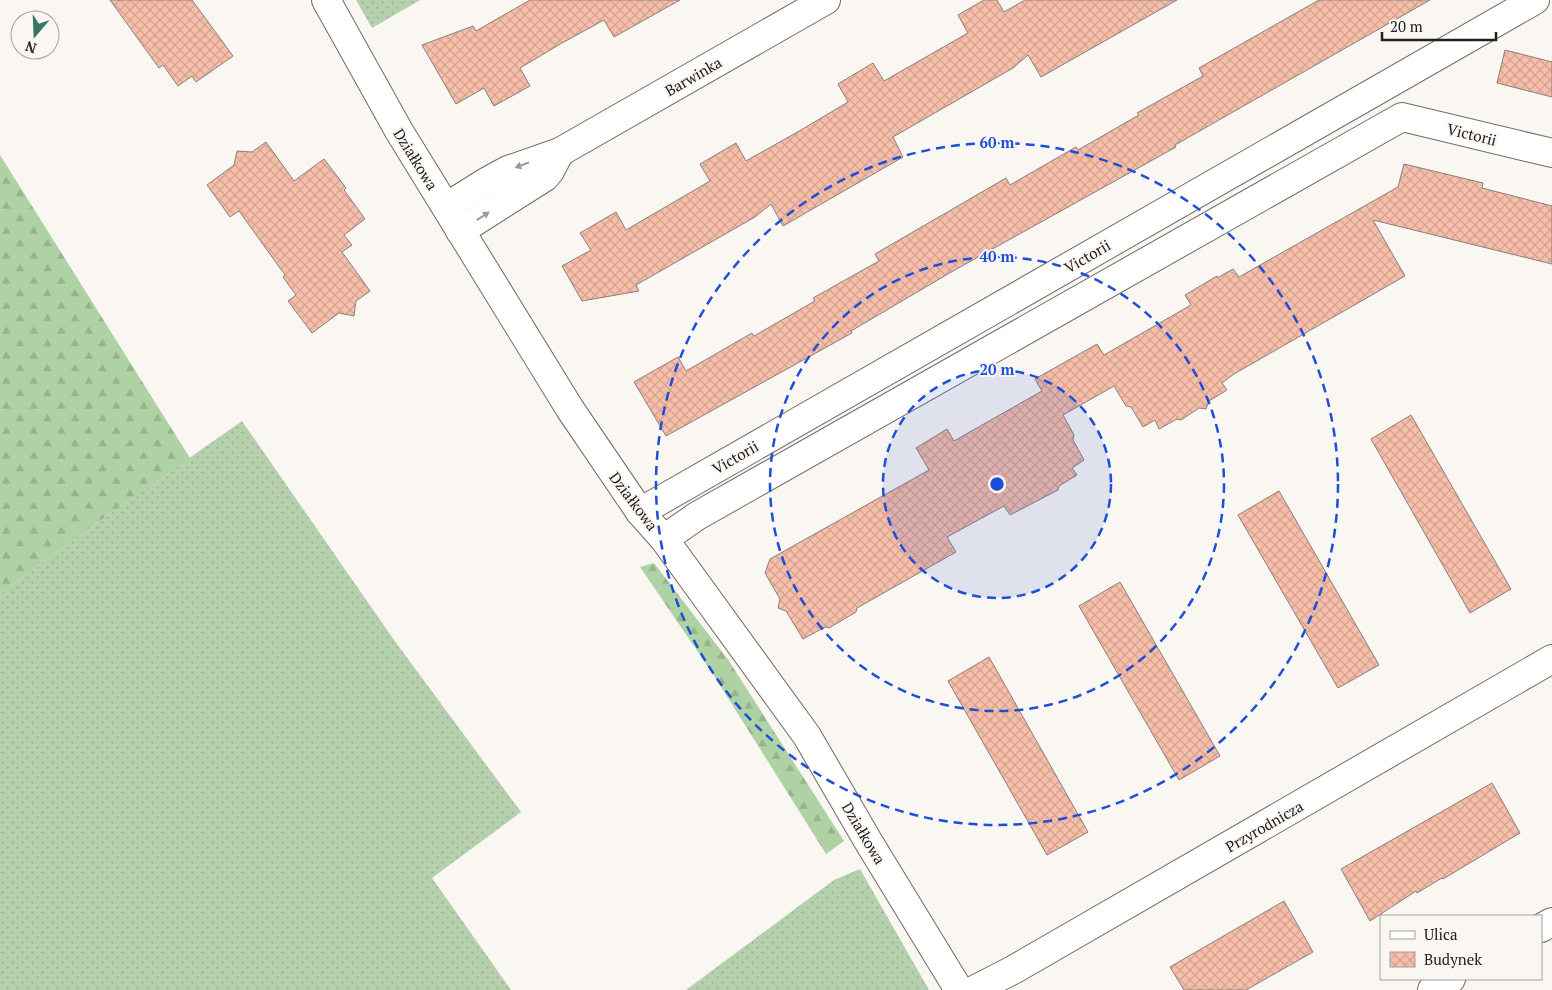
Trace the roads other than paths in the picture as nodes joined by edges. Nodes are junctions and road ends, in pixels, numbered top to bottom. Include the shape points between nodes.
1 (326, 0) edge
2 (826, 0) edge
3 (1535, 0) edge
4 (560, 152) junction
5 (1552, 153) edge
6 (446, 207) junction
7 (460, 231) junction
8 (640, 512) junction
9 (664, 539) junction
10 (1552, 659) edge
11 (1449, 980) edge
12 (958, 990) edge
13 (974, 990) edge
14 (1432, 990) edge

1 - 6 street, Działkowa via 399,132
2 - 4 street, Barwinka
3 - 8 street, Victorii
4 -> 6 street, Barwinka via 508,170
7 -> 4 street via 545,177
5 - 9 street, Victorii via 1402,117 697,516
6 - 7 street, Działkowa
7 - 8 street, Działkowa via 574,416
8 - 9 street, Działkowa
9 - 12 street, Działkowa via 807,736
10 - 13 street, Przyrodnicza
11 - 14 street

